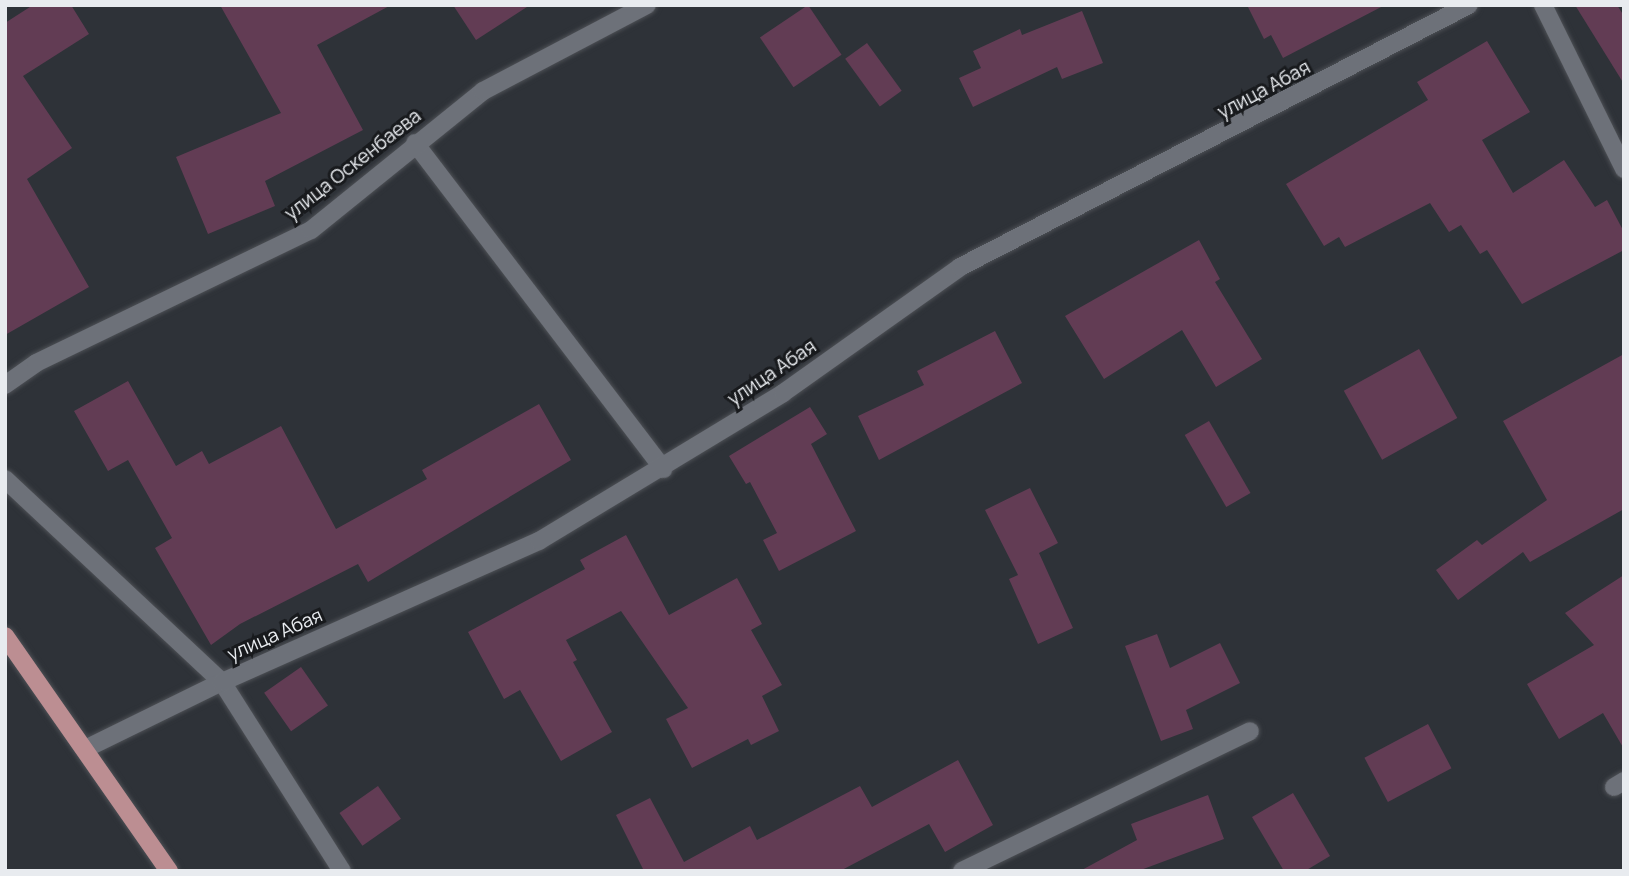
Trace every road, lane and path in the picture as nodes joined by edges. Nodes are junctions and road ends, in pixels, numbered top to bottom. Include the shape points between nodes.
1 (646, 5) edge
2 (1469, 5) edge
3 (1543, 5) edge
4 (415, 143) junction
5 (1624, 169) edge
6 (5, 385) edge
7 (663, 468) junction
8 (5, 479) edge
9 (5, 636) edge
10 (222, 682) junction
11 (1250, 731) dead end
12 (85, 749) junction
13 (169, 871) edge
14 (342, 871) edge
15 (962, 871) edge

1 - 4 street, улица Оскенбаева via 483,91
2 - 7 street, улица Абая via 960,267 783,393
3 - 5 street
4 - 6 street, улица Оскенбаева via 311,230 36,363
4 - 7 street
7 - 10 street, улица Абая via 539,541
8 - 10 street
9 - 12 main road
10 - 12 street, улица Абая
10 - 14 street
11 - 15 street
12 - 13 main road

